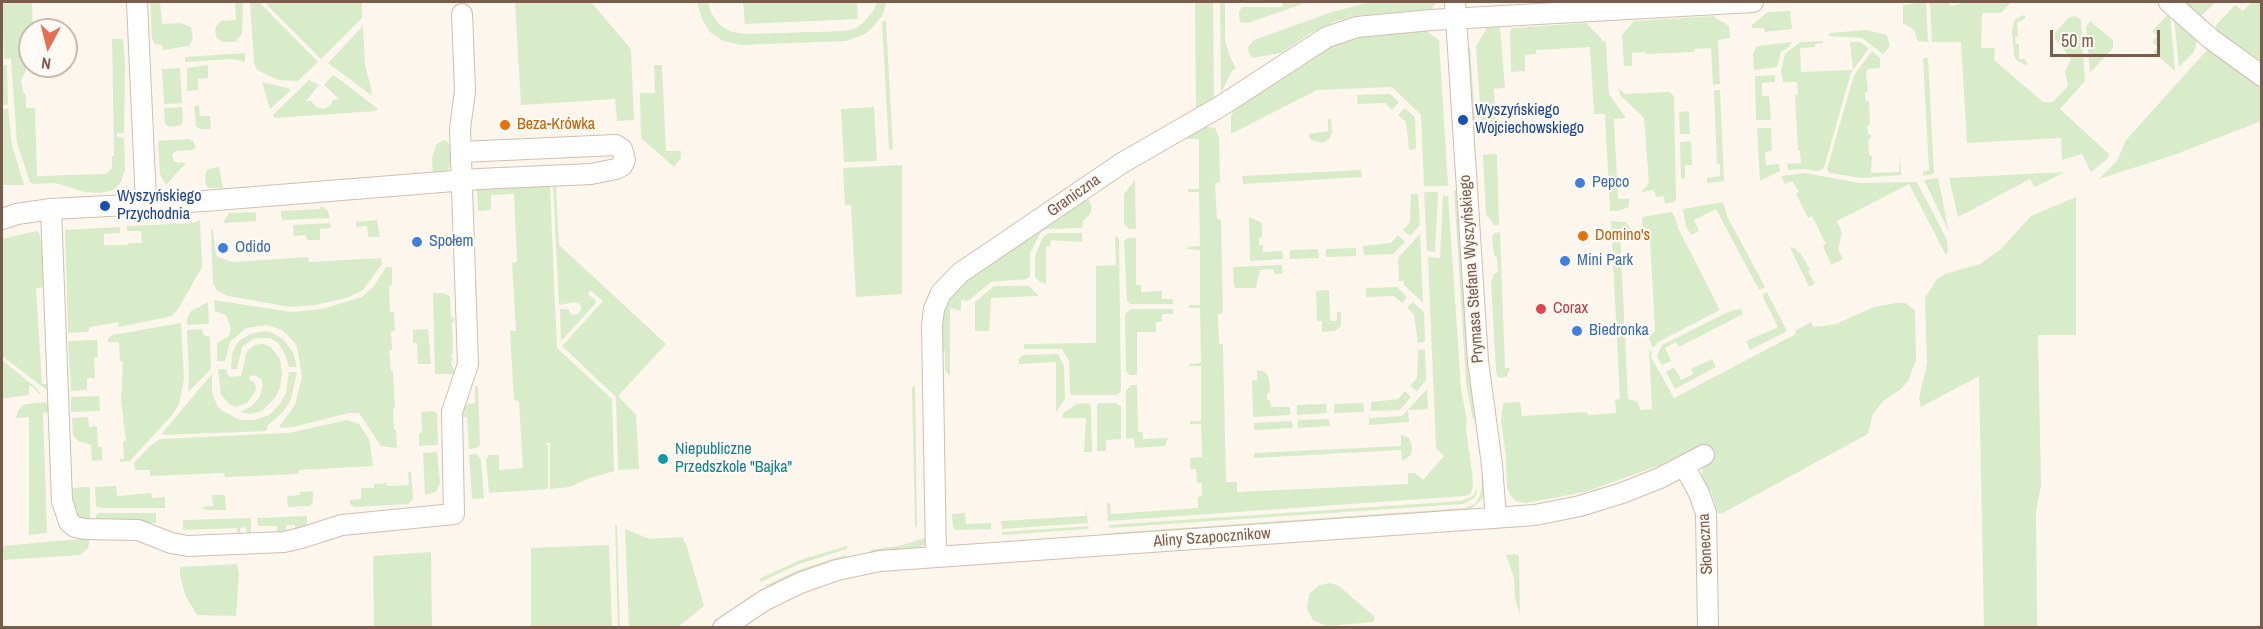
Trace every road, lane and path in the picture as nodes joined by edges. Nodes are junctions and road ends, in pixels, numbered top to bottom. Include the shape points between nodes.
1 (137, 2) edge
2 (1753, 2) edge
3 (2169, 2) edge
4 (1456, 10) edge
5 (462, 14) dead end
6 (2262, 76) edge
7 (461, 152) junction
8 (460, 182) junction
9 (2, 203) edge
10 (146, 203) junction
11 (51, 209) junction
12 (2, 219) edge
13 (1704, 455) dead end
14 (1684, 466) junction
15 (1496, 518) junction
16 (936, 557) junction
17 (723, 627) edge
18 (1708, 627) edge

1 - 10 street
2 - 4 street
3 - 6 street
4 - 15 street, Prymasa Stefana Wyszyńskiego via 1478,361
4 - 16 street, Graniczna via 1357,27 1327,37 1221,106 1122,163 948,283 934,309 932,326
5 - 7 street via 465,91
7 - 8 street
7 - 8 street via 616,145 622,149 625,160 616,169 591,174
8 - 10 street
8 - 11 street via 468,364 452,412 454,514 342,525 292,540 188,546 138,530 85,529 69,522 62,501
9 - 11 street
10 - 11 street
11 - 12 street
13 - 14 street, Aliny Szapocznikow
14 - 15 street, Aliny Szapocznikow via 1631,490 1580,506
14 - 18 street, Słoneczna via 1706,513
15 - 16 street, Aliny Szapocznikow
16 - 17 street, Aliny Szapocznikow via 880,561 837,570 773,595

